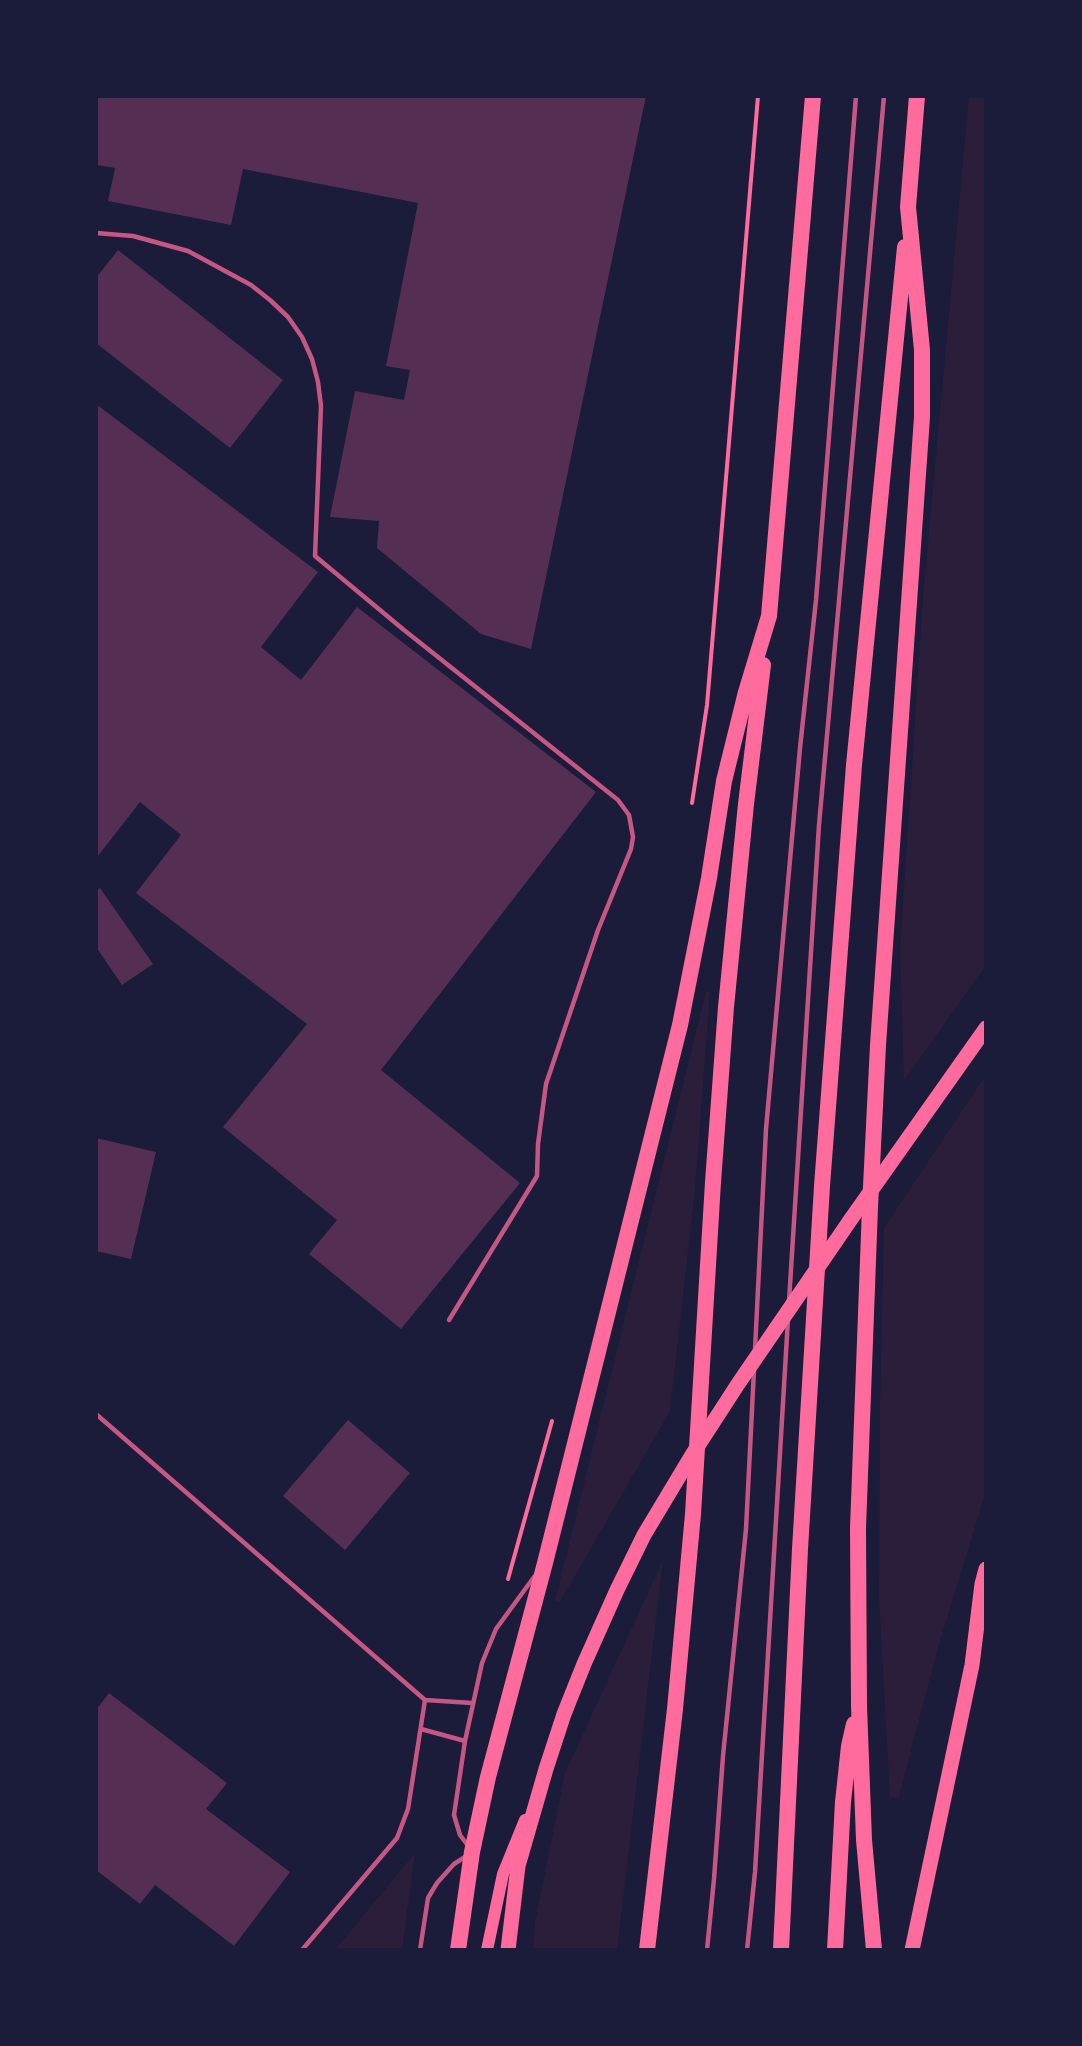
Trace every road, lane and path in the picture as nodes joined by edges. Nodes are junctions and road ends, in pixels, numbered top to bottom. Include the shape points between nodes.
1 (758, 96) edge
2 (813, 96) edge
3 (856, 96) edge
4 (884, 96) edge
5 (917, 96) edge
6 (908, 207) junction
7 (96, 233) edge
8 (769, 616) junction
9 (692, 805) dead end
10 (986, 1028) edge
11 (449, 1320) dead end
12 (554, 1413) dead end
13 (96, 1414) edge
14 (545, 1563) junction
15 (986, 1569) edge
16 (505, 1588) dead end
17 (986, 1642) edge
18 (972, 1665) junction
19 (425, 1700) junction
20 (472, 1702) junction
21 (859, 1706) junction
22 (421, 1729) junction
23 (465, 1741) junction
24 (546, 1769) junction
25 (472, 1852) junction
26 (302, 1950) edge
27 (420, 1950) edge
28 (458, 1950) edge
29 (487, 1950) edge
30 (508, 1950) edge
31 (647, 1950) edge
32 (707, 1950) edge
33 (747, 1950) edge
34 (781, 1950) edge
35 (835, 1950) edge
36 (874, 1950) edge
37 (912, 1950) edge

1 - 9 path via 707,705
2 - 8 highway
3 - 32 lane via 816,600 766,1129 746,1529
4 - 33 lane via 819,825 756,1860
5 - 6 highway
6 - 21 highway via 922,350 922,417 891,841 870,1207 858,1528
6 - 34 highway via 854,765 822,1186
7 - 11 lane via 133,236 188,251 250,285 288,317 312,359 321,406 315,556 618,800 629,815 631,849 598,930 546,1084 537,1176
8 - 14 highway via 724,781 680,1025
8 - 31 highway via 726,1007 693,1514
10 - 24 main road via 738,1384 644,1535 564,1714
12 - 16 path
13 - 19 lane
14 - 20 lane via 496,1629
14 - 25 highway
15 - 18 main road
17 - 18 main road
18 - 37 main road
19 - 20 lane
19 - 22 lane
20 - 23 lane
21 - 35 highway via 844,1791
21 - 36 highway via 864,1840
22 - 23 lane
22 - 26 lane via 408,1809 397,1838
23 - 25 lane via 454,1815 460,1835
24 - 29 main road via 503,1874
24 - 30 main road via 518,1866
25 - 27 lane via 454,1864 428,1898
25 - 28 highway

